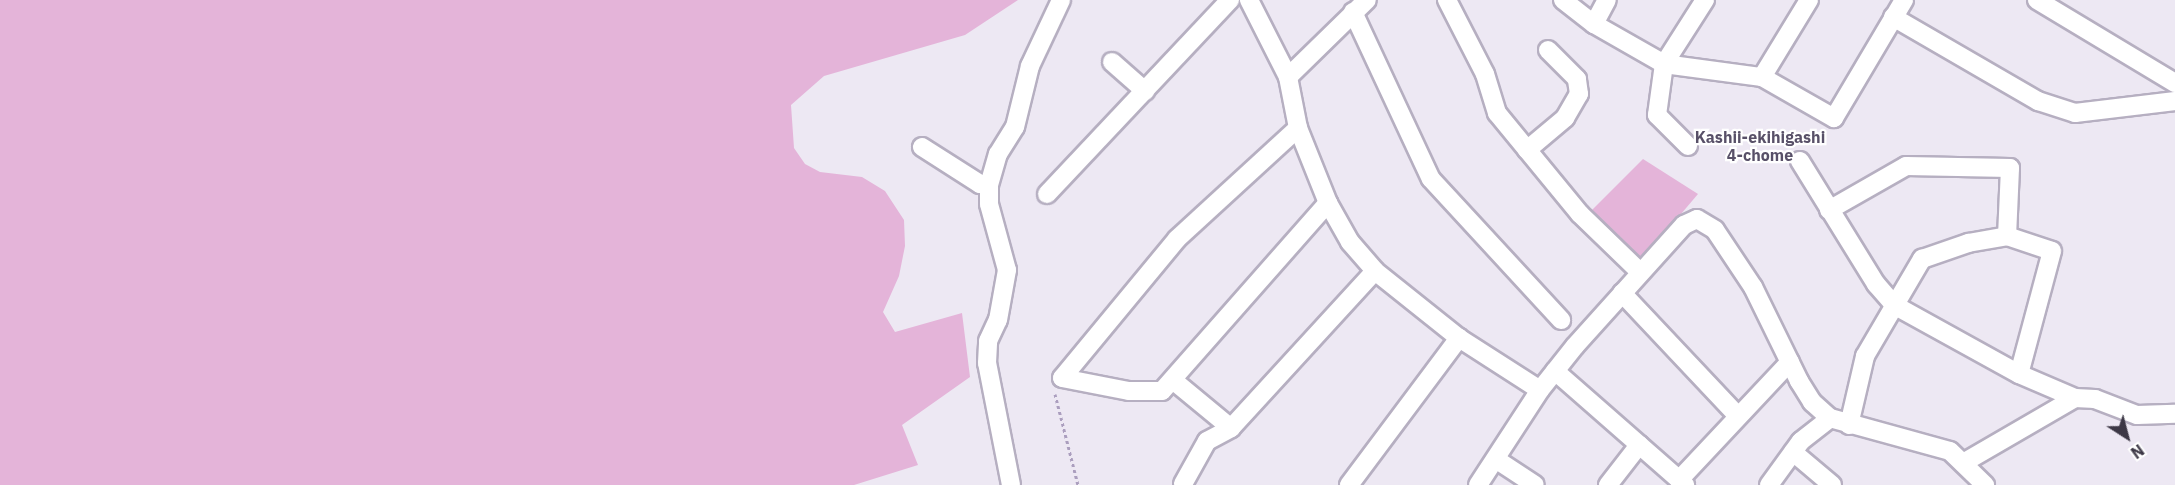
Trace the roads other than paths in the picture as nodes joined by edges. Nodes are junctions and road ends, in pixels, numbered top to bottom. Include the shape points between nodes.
1 (1061, 0) edge
2 (1230, 0) edge
3 (1249, 0) edge
4 (1447, 0) edge
5 (1563, 0) edge
6 (1607, 0) edge
7 (1706, 0) edge
8 (1809, 0) edge
9 (1904, 0) edge
10 (2037, 0) edge
11 (1360, 6) edge
12 (1893, 17) junction
13 (1594, 24) junction
14 (1548, 50) dead end
15 (1112, 62) dead end
16 (1664, 64) junction
17 (1288, 77) junction
18 (1762, 77) junction
19 (2175, 83) edge
20 (1145, 91) junction
21 (2175, 101) edge
22 (1298, 128) junction
23 (1688, 146) dead end
24 (922, 147) dead end
25 (1527, 150) junction
26 (1800, 161) dead end
27 (989, 185) junction
28 (1047, 194) dead end
29 (1328, 204) junction
30 (1829, 210) junction
31 (2007, 236) junction
32 (1375, 271) junction
33 (1640, 272) junction
34 (1622, 293) junction
35 (1894, 305) junction
36 (1561, 320) dead end
37 (1459, 338) junction
38 (1790, 362) junction
39 (1555, 372) junction
40 (2019, 374) junction
41 (1174, 381) junction
42 (1540, 390) junction
43 (2075, 398) junction
44 (2175, 414) edge
45 (1737, 416) junction
46 (1830, 418) junction
47 (1849, 424) junction
48 (1232, 428) junction
49 (1639, 445) junction
50 (1793, 452) junction
51 (1497, 459) junction
52 (1963, 463) junction
53 (1682, 482) edge
54 (1183, 484) edge
55 (1011, 485) edge
56 (1349, 485) edge
57 (1478, 485) edge
58 (1535, 485) edge
59 (1608, 485) edge
60 (1769, 485) edge
61 (1832, 485) edge
62 (1985, 485) edge

1 - 27 street via 1030,66 1015,127 998,154
2 - 20 street
3 - 17 street
4 - 25 street via 1485,74 1497,113
5 - 13 street
6 - 13 street
7 - 16 street
8 - 18 street
9 - 12 street
10 - 19 street
11 - 17 street
11 - 36 street via 1431,179
12 - 18 street via 1834,118
12 - 21 street via 2038,101 2075,112
13 - 16 street
14 - 25 street via 1577,80 1579,94 1565,118
15 - 20 street
16 - 18 street
16 - 23 street via 1657,115
17 - 22 street
20 - 28 street
22 - 29 street
22 - 41 street via 1177,239 1062,378 1129,391 1162,391
24 - 27 street via 980,184
25 - 33 street via 1580,214
26 - 30 street
27 - 55 street via 989,204 1007,270 999,320 988,341 987,363
29 - 32 street via 1350,242
29 - 41 street
30 - 31 street via 1906,166 2010,168
30 - 35 street via 1876,285
31 - 35 street via 1968,243 1922,259
31 - 40 street via 2052,251
32 - 37 street
32 - 48 street
33 - 34 street
33 - 38 street via 1684,225 1697,219 1715,230 1754,287
34 - 39 street
34 - 45 street
35 - 40 street
35 - 47 street via 1865,356
37 - 42 street
37 - 56 street
38 - 45 street
38 - 46 street via 1812,402
39 - 42 street
39 - 49 street
40 - 43 street
41 - 48 street
42 - 51 street
43 - 44 street via 2095,399 2138,415
43 - 52 street
45 - 53 street
46 - 47 street
46 - 50 street
47 - 52 street via 1950,451
48 - 54 street via 1207,441
49 - 53 street
49 - 59 street
50 - 60 street
50 - 61 street
51 - 57 street
51 - 58 street
52 - 62 street

